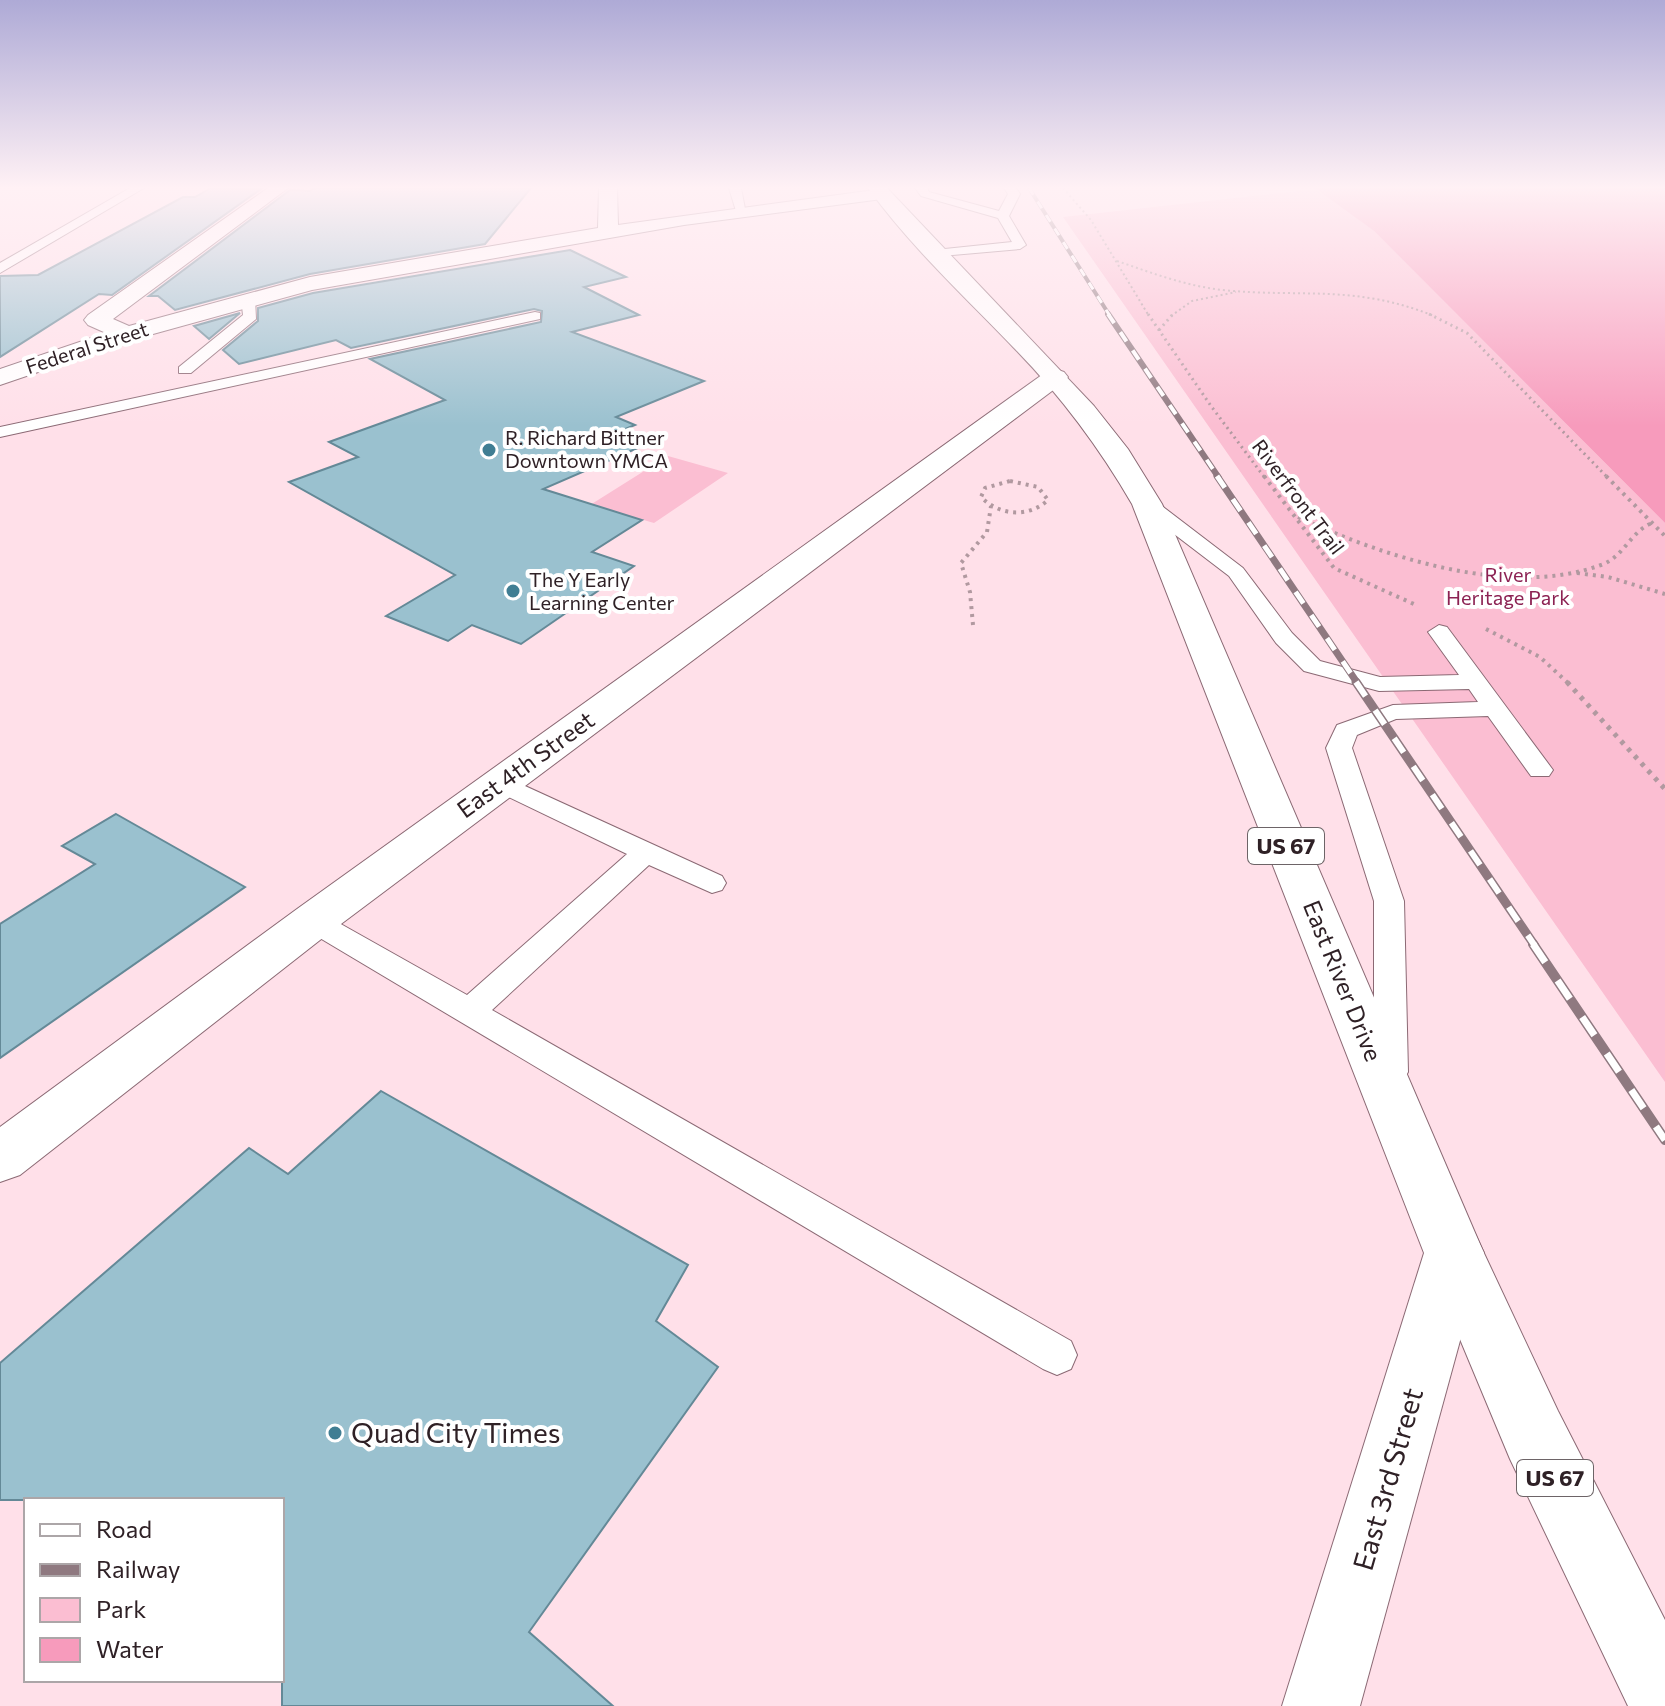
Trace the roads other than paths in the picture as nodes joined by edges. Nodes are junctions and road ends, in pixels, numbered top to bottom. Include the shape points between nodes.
1 (169, 268) edge
2 (402, 268) edge
3 (948, 268) edge
4 (248, 298) junction
5 (535, 316) dead end
6 (127, 334) junction
7 (185, 370) dead end
8 (0, 377) edge
9 (1055, 377) junction
10 (0, 432) edge
11 (1147, 504) junction
12 (1439, 632) dead end
13 (1474, 682) junction
14 (1493, 709) junction
15 (1540, 770) dead end
16 (501, 783) junction
17 (646, 852) junction
18 (712, 883) dead end
19 (313, 921) junction
20 (469, 1012) junction
21 (1391, 1100) junction
22 (0, 1158) edge
23 (1454, 1253) junction
24 (1057, 1355) dead end
25 (1665, 1700) edge
26 (1321, 1706) edge

1 - 6 main road via 96,320
2 - 4 main road, Federal Street
3 - 9 main road, East River Drive / US 67
4 - 6 main road, Federal Street
4 - 7 lane via 251,316
5 - 10 lane
6 - 8 main road, Federal Street
9 - 11 main road, East River Drive / US 67 via 1118,455
9 - 16 main road, East 4th Street
11 - 13 lane via 1236,572 1284,638 1312,666 1379,684
11 - 21 main road, East River Drive / US 67
12 - 13 lane
13 - 14 lane
14 - 15 lane
14 - 21 lane via 1393,712 1346,730 1339,748 1389,901
16 - 17 lane
16 - 19 main road, East 4th Street
17 - 18 lane
17 - 20 lane
19 - 20 lane
19 - 22 main road, East 4th Street
20 - 24 lane
21 - 23 main road, East River Drive / US 67
23 - 25 main road, East River Drive / US 67 via 1534,1435
23 - 26 main road, East 3rd Street

